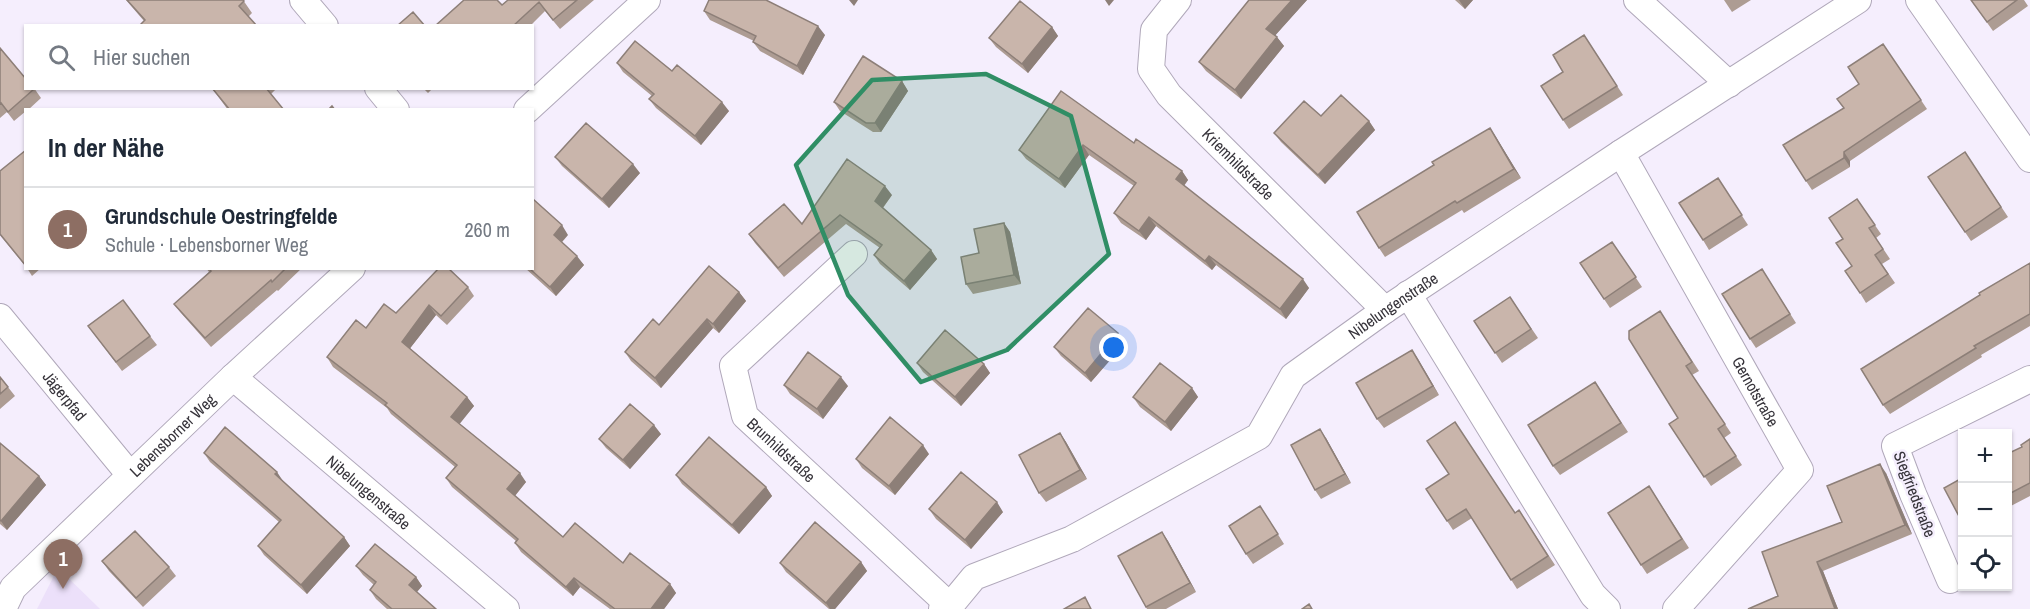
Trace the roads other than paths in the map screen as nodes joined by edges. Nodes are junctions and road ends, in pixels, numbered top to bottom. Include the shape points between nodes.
1 (303, 0) edge
2 (647, 0) edge
3 (1178, 0) edge
4 (1637, 0) edge
5 (1858, 0) edge
6 (1919, 0) edge
7 (322, 24) edge
8 (1729, 84) junction
9 (380, 90) edge
10 (394, 108) edge
11 (529, 108) edge
12 (1621, 153) junction
13 (2030, 159) edge
14 (854, 254) dead end
15 (350, 270) edge
16 (1408, 294) junction
17 (1384, 310) junction
18 (0, 317) edge
19 (233, 377) junction
20 (2030, 379) edge
21 (130, 476) junction
22 (1950, 580) dead end
23 (946, 607) edge
24 (3, 609) edge
25 (506, 609) edge
26 (1607, 609) edge
27 (1676, 609) edge

1 - 7 street
2 - 11 street
3 - 17 street, Kriemhildstraße via 1154,30 1151,69 1169,95
4 - 8 street
5 - 8 street, Nibelungenstraße
6 - 13 street
8 - 12 street, Nibelungenstraße
9 - 10 street
12 - 16 street, Nibelungenstraße
12 - 27 street, Gernotstraße via 1800,470
14 - 23 street, Brunhildstraße via 733,366 746,416
15 - 19 street, Lebensborner Weg
16 - 17 street, Nibelungenstraße
16 - 26 street via 1593,595
17 - 23 street, Nibelungenstraße via 1293,376 1259,436 1072,539 974,577
18 - 21 street, Jägerpfad
19 - 21 street, Lebensborner Weg
19 - 25 street, Nibelungenstraße
20 - 22 street, Siegfriedstraße via 1895,446
21 - 24 street, Lebensborner Weg via 13,588

